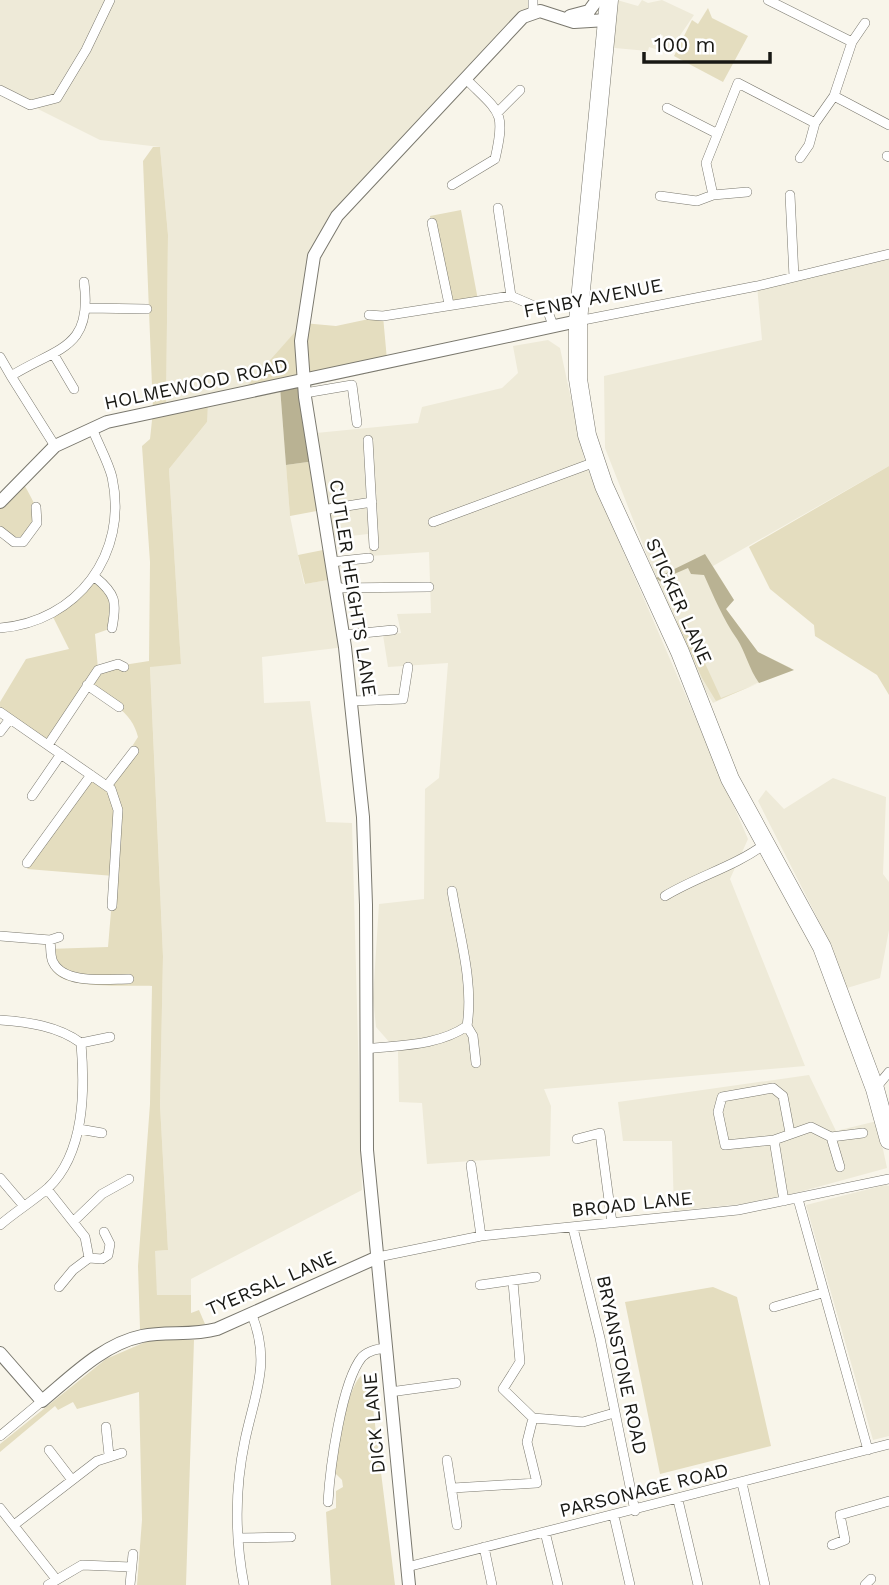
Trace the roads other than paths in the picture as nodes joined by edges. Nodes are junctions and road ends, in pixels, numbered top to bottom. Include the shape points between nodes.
1 (110, 0) edge
2 (598, 0) edge
3 (610, 0) edge
4 (768, 0) edge
5 (533, 6) edge
6 (563, 17) junction
7 (603, 20) junction
8 (864, 23) dead end
9 (852, 42) junction
10 (467, 80) junction
11 (0, 90) edge
12 (520, 90) dead end
13 (834, 96) junction
14 (667, 107) dead end
15 (498, 112) junction
16 (815, 123) junction
17 (889, 125) edge
18 (716, 133) junction
19 (800, 158) dead end
20 (452, 185) dead end
21 (747, 192) dead end
22 (713, 195) junction
23 (790, 195) dead end
24 (660, 196) dead end
25 (498, 208) dead end
26 (432, 223) dead end
27 (889, 254) edge
28 (794, 277) junction
29 (84, 282) dead end
30 (512, 296) junction
31 (449, 304) junction
32 (88, 308) junction
33 (147, 309) dead end
34 (369, 315) dead end
35 (578, 321) junction
36 (553, 325) junction
37 (54, 355) junction
38 (0, 356) edge
39 (11, 376) junction
40 (304, 387) junction
41 (74, 389) dead end
42 (357, 423) dead end
43 (92, 428) junction
44 (368, 440) dead end
45 (55, 446) junction
46 (596, 462) junction
47 (2, 494) edge
48 (372, 502) junction
49 (36, 508) dead end
50 (323, 510) junction
51 (433, 522) dead end
52 (0, 531) edge
53 (374, 546) dead end
54 (369, 558) dead end
55 (331, 562) junction
56 (95, 577) junction
57 (335, 587) junction
58 (429, 587) dead end
59 (0, 628) edge
60 (112, 628) dead end
61 (393, 630) dead end
62 (343, 635) junction
63 (124, 667) dead end
64 (408, 667) dead end
65 (87, 685) junction
66 (351, 701) junction
67 (120, 707) dead end
68 (0, 712) edge
69 (10, 719) junction
70 (0, 732) edge
71 (48, 745) junction
72 (134, 751) dead end
73 (61, 754) junction
74 (91, 775) junction
75 (107, 786) junction
76 (32, 796) dead end
77 (765, 844) junction
78 (27, 863) dead end
79 (452, 891) dead end
80 (665, 896) dead end
81 (112, 906) dead end
82 (0, 936) edge
83 (129, 979) dead end
84 (0, 1020) edge
85 (467, 1026) junction
86 (110, 1037) dead end
87 (81, 1043) junction
88 (366, 1049) junction
89 (477, 1063) dead end
90 (889, 1072) edge
91 (875, 1089) junction
92 (79, 1129) junction
93 (102, 1133) dead end
94 (790, 1133) junction
95 (863, 1133) dead end
96 (831, 1137) junction
97 (577, 1139) dead end
98 (774, 1140) junction
99 (889, 1140) edge
100 (471, 1166) dead end
101 (840, 1167) dead end
102 (0, 1178) edge
103 (129, 1179) dead end
104 (889, 1179) edge
105 (47, 1189) junction
106 (798, 1199) junction
107 (784, 1201) junction
108 (23, 1205) junction
109 (75, 1220) junction
110 (612, 1223) junction
111 (0, 1225) edge
112 (573, 1228) junction
113 (104, 1232) dead end
114 (481, 1236) junction
115 (378, 1257) junction
116 (89, 1258) junction
117 (536, 1277) dead end
118 (513, 1282) junction
119 (480, 1285) dead end
120 (59, 1287) dead end
121 (822, 1293) junction
122 (774, 1307) dead end
123 (252, 1315) junction
124 (387, 1348) junction
125 (0, 1353) edge
126 (456, 1383) dead end
127 (390, 1392) junction
128 (42, 1401) junction
129 (614, 1413) junction
130 (533, 1418) junction
131 (106, 1427) dead end
132 (0, 1437) edge
133 (889, 1444) edge
134 (49, 1450) dead end
135 (868, 1450) junction
136 (122, 1453) dead end
137 (109, 1455) junction
138 (447, 1461) dead end
139 (72, 1480) junction
140 (742, 1483) junction
141 (453, 1488) junction
142 (678, 1500) junction
143 (889, 1501) edge
144 (328, 1502) dead end
145 (0, 1507) edge
146 (635, 1511) junction
147 (614, 1516) junction
148 (14, 1525) junction
149 (457, 1525) dead end
150 (545, 1532) junction
151 (291, 1537) dead end
152 (237, 1538) junction
153 (832, 1545) dead end
154 (484, 1547) junction
155 (133, 1554) dead end
156 (131, 1567) junction
157 (407, 1567) junction
158 (52, 1582) edge
159 (130, 1585) edge
160 (244, 1585) edge
161 (409, 1585) edge
162 (492, 1585) edge
163 (558, 1585) edge
164 (630, 1585) edge
165 (698, 1585) edge
166 (765, 1585) edge

1 - 11 street via 57,98 30,105
2 - 6 street via 589,11
2 - 7 highway, STICKER LANE
3 - 7 highway, STICKER LANE
4 - 9 street
5 - 6 street, CUTLER HEIGHTS LANE
5 - 10 street, CUTLER HEIGHTS LANE
6 - 7 street, CUTLER HEIGHTS LANE via 574,22
7 - 35 highway, STICKER LANE
8 - 9 street
9 - 13 street
10 - 15 street
10 - 40 street, CUTLER HEIGHTS LANE via 337,216 314,257 303,323
12 - 15 street
13 - 16 street
13 - 17 street
14 - 18 street
15 - 20 street via 502,120 495,159
16 - 18 street via 738,83
16 - 19 street
18 - 22 street via 706,163
21 - 22 street
22 - 24 street via 697,201
23 - 28 street
25 - 30 street
26 - 31 street
27 - 28 street, FENBY AVENUE
28 - 35 street, FENBY AVENUE
29 - 32 street
30 - 31 street
30 - 36 street via 548,312
31 - 34 street
32 - 33 street
32 - 37 street via 85,324
35 - 36 street, FENBY AVENUE
35 - 46 highway, STICKER LANE via 580,403
36 - 40 street, FENBY AVENUE
37 - 39 street
37 - 41 street
38 - 39 street
39 - 45 street
40 - 42 street via 352,385
40 - 43 street, HOLMEWOOD ROAD via 132,415
40 - 50 street, CUTLER HEIGHTS LANE
43 - 45 street, HOLMEWOOD ROAD
43 - 56 street via 112,477 114,518 109,551
44 - 48 street
45 - 47 street, HOLMEWOOD ROAD
46 - 51 street
46 - 77 highway, STICKER LANE via 730,779
48 - 50 street
48 - 53 street
49 - 52 street via 37,523 23,542 13,542
50 - 55 street, CUTLER HEIGHTS LANE
54 - 55 street
55 - 57 street, CUTLER HEIGHTS LANE
56 - 59 street via 51,613
56 - 60 street via 117,601
57 - 58 street
57 - 62 street, CUTLER HEIGHTS LANE
61 - 62 street
62 - 66 street, CUTLER HEIGHTS LANE
63 - 65 street via 104,666
64 - 66 street via 403,698
65 - 67 street
65 - 71 street
66 - 88 street, CUTLER HEIGHTS LANE via 366,887
68 - 69 street
69 - 70 street
69 - 71 street
71 - 73 street
72 - 75 street
73 - 74 street
73 - 76 street
74 - 75 street
74 - 78 street
75 - 81 street via 118,810
77 - 80 street via 742,861 691,880
77 - 91 highway, STICKER LANE via 822,947
79 - 85 street via 467,981
82 - 83 street via 52,942 53,962 77,978
84 - 87 street via 67,1032
85 - 88 street via 456,1034 405,1046
85 - 89 street
86 - 87 street
87 - 92 street
88 - 115 street, CUTLER HEIGHTS LANE via 367,1150
90 - 91 street
91 - 99 highway, STICKER LANE
92 - 93 street
92 - 105 street via 58,1176
94 - 96 street via 811,1127
94 - 98 street
94 - 98 street via 783,1096 772,1088 722,1097 718,1112 725,1145
95 - 96 street
96 - 101 street
97 - 110 street via 600,1133
98 - 107 street
100 - 114 street
102 - 108 street
103 - 109 street via 102,1194
104 - 106 street, BROAD LANE
105 - 108 street
105 - 109 street
106 - 107 street, BROAD LANE
106 - 121 street
107 - 110 street, BROAD LANE
108 - 111 street
109 - 116 street via 85,1237
110 - 112 street, BROAD LANE
112 - 114 street, BROAD LANE
112 - 129 street, BRYANSTONE ROAD
113 - 116 street via 110,1244 108,1255
114 - 115 street, BROAD LANE
115 - 123 street, TYERSAL LANE
115 - 124 street, DICK LANE
116 - 120 street
117 - 118 street
118 - 119 street
118 - 130 street via 520,1362 503,1389
121 - 122 street
121 - 135 street
123 - 128 street, TYERSAL LANE via 205,1333 148,1335 109,1349
123 - 152 street via 263,1361 242,1461
124 - 127 street, DICK LANE
124 - 144 street via 368,1352 358,1364 332,1449
125 - 128 street
126 - 127 street
127 - 157 street, DICK LANE
128 - 132 street, TYERSAL LANE
129 - 130 street via 583,1422
129 - 146 street, BRYANSTONE ROAD
130 - 141 street via 527,1442 537,1483
131 - 137 street
133 - 135 street, PARSONAGE ROAD
134 - 139 street
135 - 140 street, PARSONAGE ROAD
136 - 137 street
137 - 139 street
138 - 141 street
139 - 148 street
140 - 142 street, PARSONAGE ROAD
140 - 166 street
141 - 149 street
142 - 146 street, PARSONAGE ROAD
142 - 165 street
143 - 153 street via 840,1515 845,1540
145 - 148 street
146 - 147 street, PARSONAGE ROAD
147 - 150 street, PARSONAGE ROAD
147 - 164 street
148 - 158 street
150 - 154 street, PARSONAGE ROAD
150 - 163 street
151 - 152 street
152 - 160 street
154 - 157 street, PARSONAGE ROAD
154 - 162 street
155 - 156 street
156 - 158 street via 89,1564
156 - 159 street
157 - 161 street, DICK LANE

